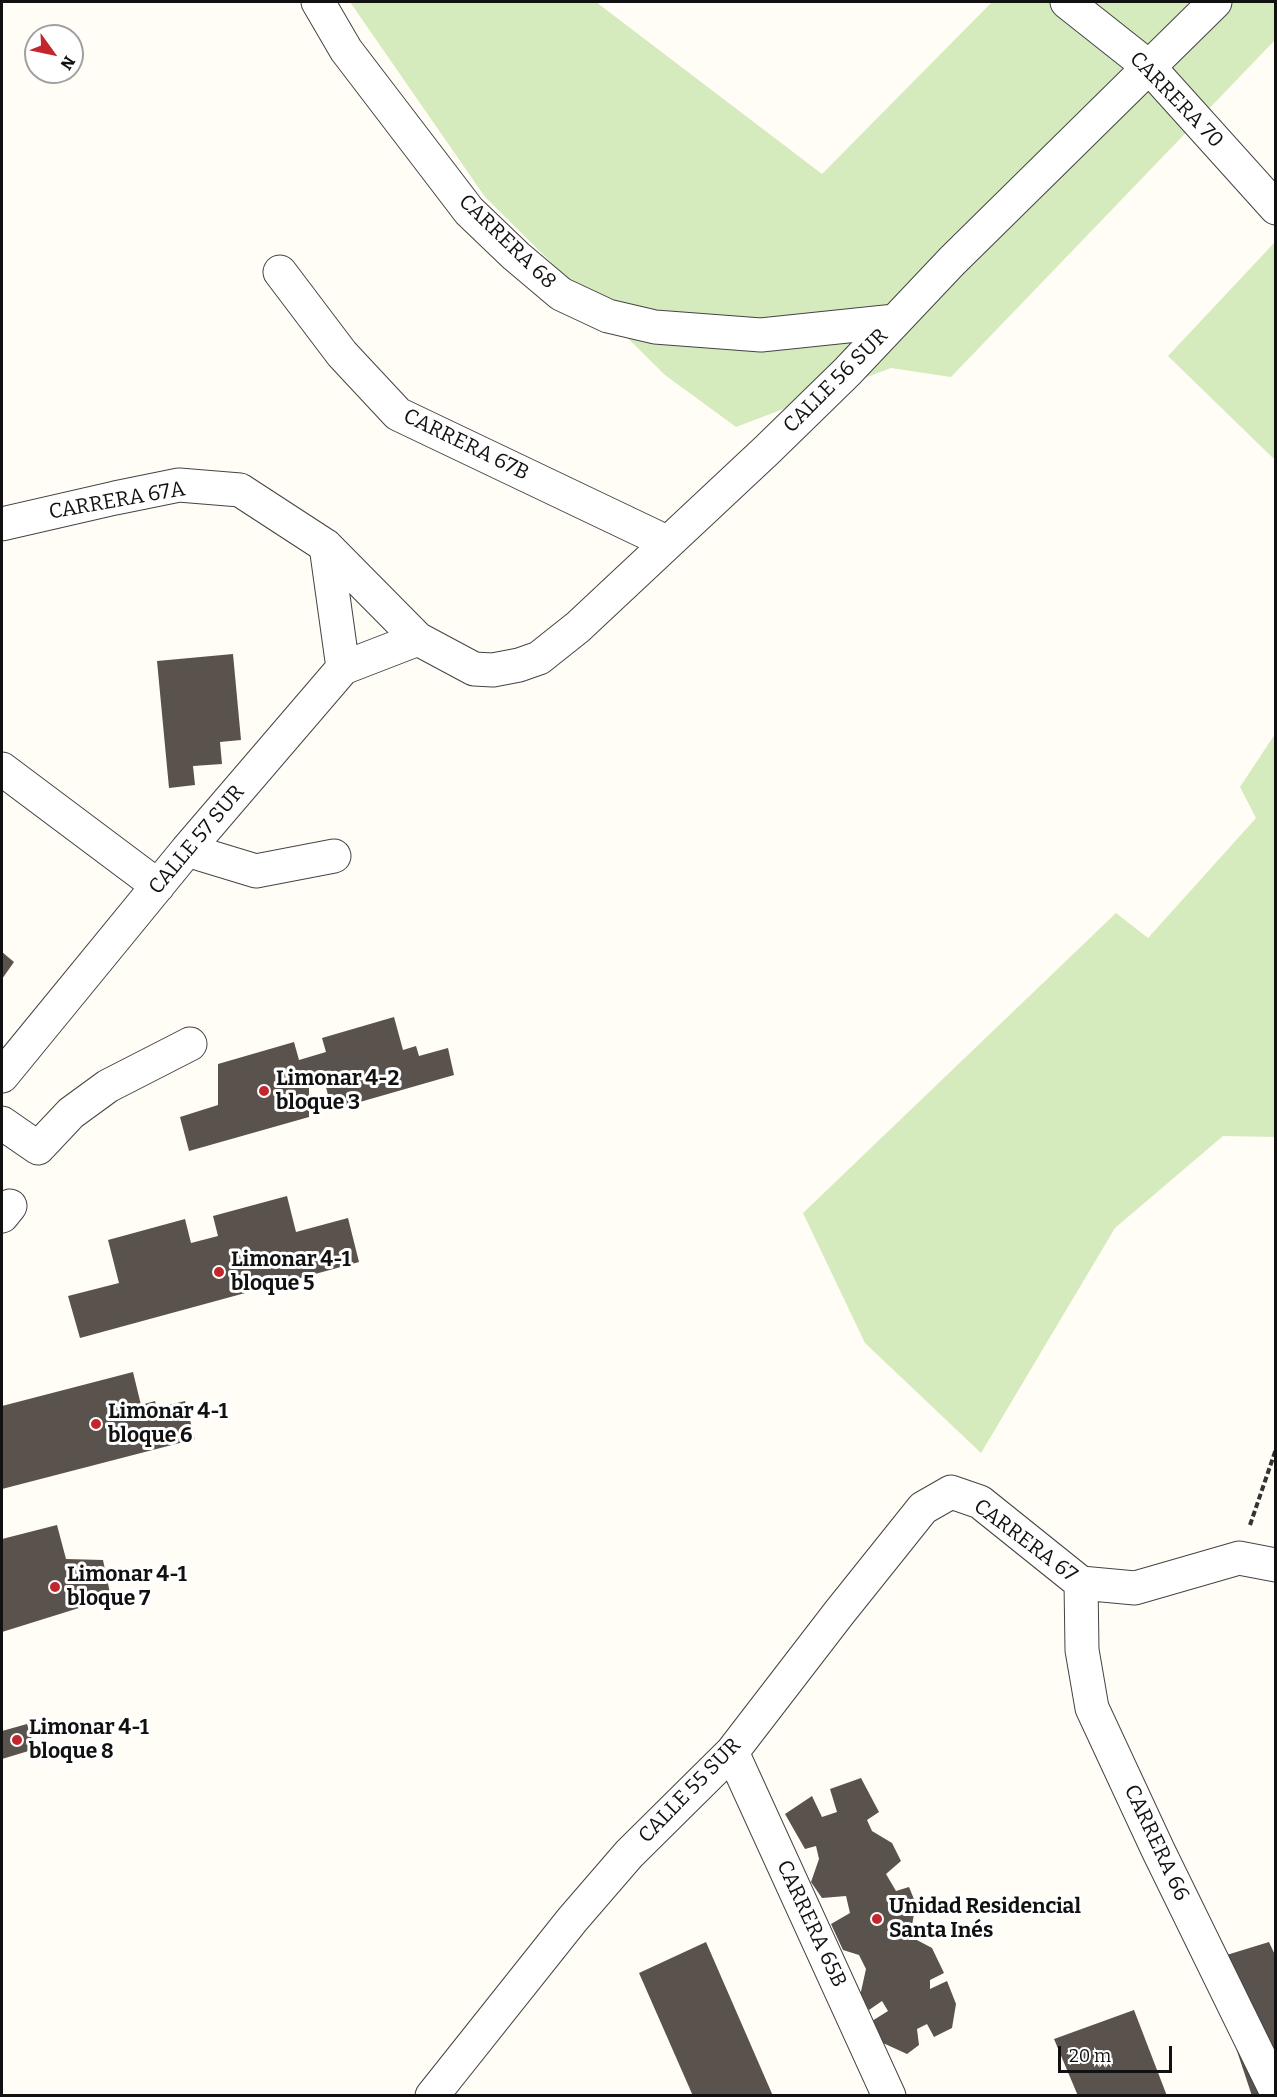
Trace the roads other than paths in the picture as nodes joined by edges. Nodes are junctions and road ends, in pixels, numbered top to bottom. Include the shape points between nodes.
1 (318, 2) edge
2 (1067, 2) edge
3 (1215, 2) edge
4 (1149, 67) junction
5 (1275, 208) edge
6 (280, 272) dead end
7 (895, 321) junction
8 (2, 524) edge
9 (666, 544) junction
10 (326, 546) junction
11 (418, 639) junction
12 (343, 668) junction
13 (2, 769) edge
14 (187, 850) junction
15 (334, 856) dead end
16 (158, 886) junction
17 (190, 1044) dead end
18 (4, 1068) edge
19 (2, 1123) edge
20 (951, 1492) joint
21 (1275, 1565) edge
22 (1081, 1583) junction
23 (732, 1752) junction
24 (1275, 2091) edge
25 (432, 2096) edge
26 (890, 2096) edge

1 - 7 street, CARRERA 68 via 346,50 470,211 561,294 608,316 655,327 761,335
2 - 4 street, CARRERA 70
3 - 4 street, CALLE 56 SUR
4 - 5 street, CARRERA 70
4 - 7 street, CALLE 56 SUR
6 - 9 street, CARRERA 67B via 342,354 398,414
7 - 9 street, CALLE 56 SUR via 847,372
8 - 10 street, CARRERA 67A via 179,485 240,490
9 - 11 street, CALLE 56 SUR via 578,627 538,658 493,670 474,669
10 - 11 street, CARRERA 67A
10 - 12 street
11 - 12 street, CALLE 57 SUR
12 - 14 street, CALLE 57 SUR
13 - 16 street
14 - 15 street via 256,870
14 - 16 street, CALLE 57 SUR
16 - 18 street, CALLE 57 SUR
17 - 19 street via 108,1086 71,1113 38,1148
20 - 22 street, CARRERA 67 via 980,1502
20 - 23 street, CALLE 55 SUR via 923,1508
21 - 22 street, CARRERA 67 via 1239,1558 1135,1588
22 - 24 street, CARRERA 66 via 1082,1650 1092,1708
23 - 25 street, CALLE 55 SUR via 621,1862
23 - 26 street, CARRERA 65B

